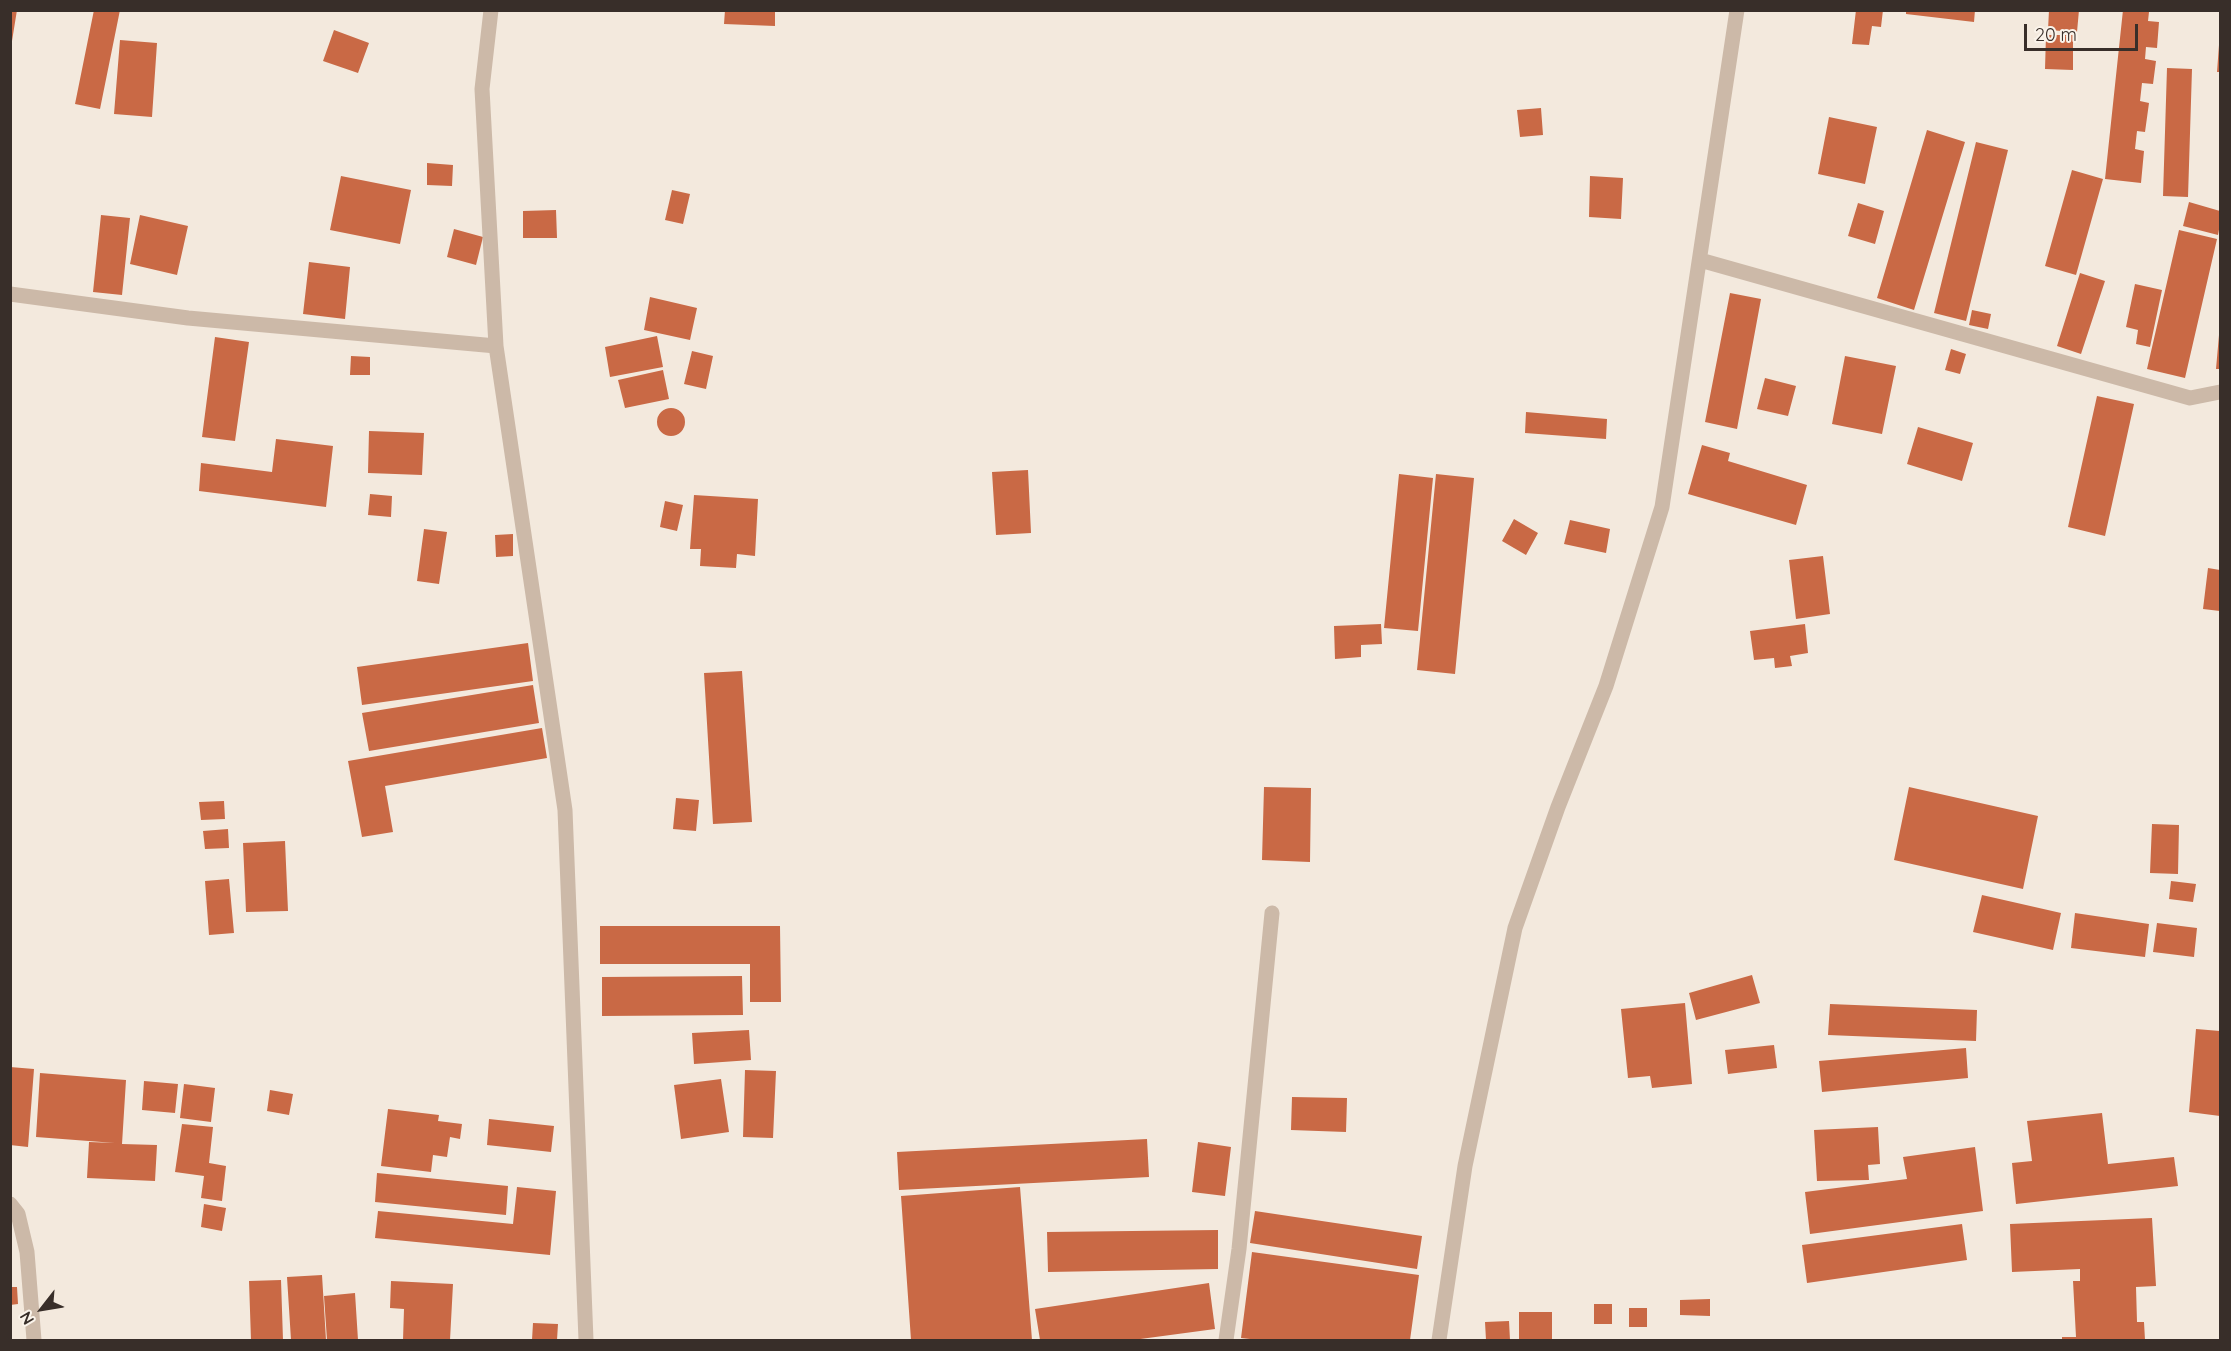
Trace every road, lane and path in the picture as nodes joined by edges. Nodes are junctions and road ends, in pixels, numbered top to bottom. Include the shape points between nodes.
1 (490, 10) edge
2 (1737, 10) edge
3 (1700, 260) junction
4 (10, 294) edge
5 (496, 346) junction
6 (2220, 392) edge
7 (1272, 914) dead end
8 (10, 1204) edge
9 (34, 1341) edge
10 (586, 1341) edge
11 (1226, 1341) edge
12 (1439, 1341) edge

1 - 5 street via 482,89
2 - 3 street
3 - 6 street via 2190,398
3 - 12 street via 1662,507 1606,686 1515,928 1465,1166
4 - 5 street via 188,318
5 - 10 street via 565,810
7 - 11 street via 1239,1249
8 - 9 street via 18,1214 27,1252

